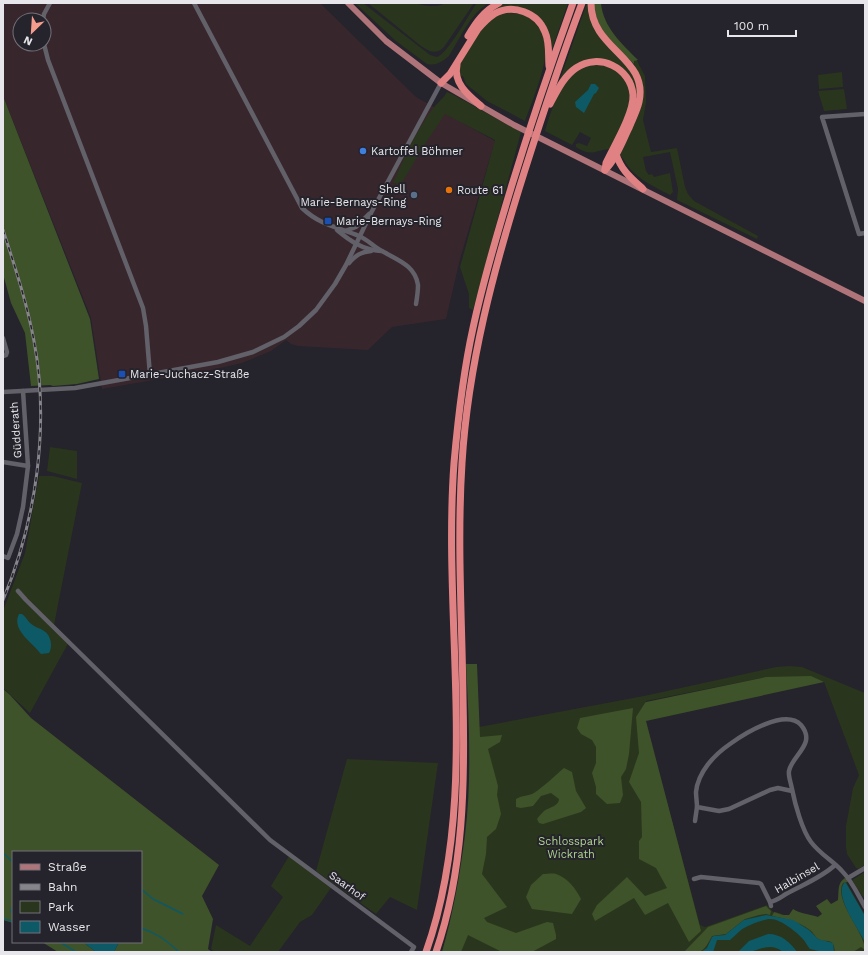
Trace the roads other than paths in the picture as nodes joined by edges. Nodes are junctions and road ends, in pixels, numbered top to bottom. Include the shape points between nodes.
1 (50, 3) edge
2 (194, 3) edge
3 (348, 3) edge
4 (498, 3) edge
5 (574, 3) edge
6 (582, 3) edge
7 (591, 3) edge
8 (45, 12) edge
9 (46, 52) edge
10 (458, 61) junction
11 (549, 72) junction
12 (441, 83) junction
13 (481, 106) junction
14 (865, 114) edge
15 (541, 120) junction
16 (616, 154) junction
17 (605, 170) junction
18 (643, 189) junction
19 (371, 213) junction
20 (334, 228) junction
21 (345, 231) junction
22 (865, 233) edge
23 (360, 236) junction
24 (356, 244) junction
25 (372, 250) junction
26 (382, 251) junction
27 (346, 266) junction
28 (865, 301) edge
29 (416, 304) dead end
30 (3, 338) edge
31 (3, 356) edge
32 (150, 374) junction
33 (25, 391) junction
34 (3, 392) edge
35 (3, 462) edge
36 (28, 466) junction
37 (6, 557) edge
38 (18, 591) dead end
39 (792, 791) junction
40 (697, 807) junction
41 (695, 821) dead end
42 (835, 865) junction
43 (865, 868) edge
44 (848, 878) junction
45 (694, 879) dead end
46 (865, 907) edge
47 (412, 950) edge
48 (426, 952) edge
49 (436, 952) edge

1 - 8 street
2 - 20 street via 300,204 310,215
3 - 12 main road via 386,41
4 - 12 highway via 482,14
5 - 11 highway
6 - 15 highway
7 - 16 highway via 596,27 635,71 640,87 637,109
9 - 32 street via 143,308
10 - 11 highway via 478,28 489,17 509,9 518,10 533,16 543,27 548,40
10 - 12 highway
10 - 13 highway via 458,82
11 - 48 highway via 498,234 473,328 460,405 452,515 455,801 445,881
12 - 13 main road
12 - 19 street
13 - 17 main road
14 - 22 street via 822,117 859,234
15 - 17 highway via 564,79 578,66 597,61 616,66 626,76 630,85 633,95 632,107
15 - 49 highway via 509,221 485,311 467,409 460,529 463,799 456,868
16 - 17 highway
16 - 18 highway via 623,170
17 - 18 main road
18 - 28 main road
19 - 21 street via 356,227
19 - 23 street
20 - 21 street
20 - 24 street
21 - 23 street
23 - 24 street
23 - 26 street
24 - 25 street
24 - 27 street
25 - 26 street
25 - 27 street via 356,255
26 - 29 street via 410,268 418,285
27 - 32 street via 316,310 299,326 275,342 240,357
30 - 31 street via 7,352
32 - 33 street via 75,388
33 - 34 street
33 - 36 street, Güdderath
35 - 36 street, Güdderath
36 - 37 street, Güdderath via 17,534
38 - 47 street, Saarhof via 270,840
39 - 40 street via 774,789 719,811
39 - 40 street via 789,772 806,742 805,732 798,723 782,720 746,732 717,754 698,782
39 - 42 street via 808,837
40 - 41 street
42 - 44 street
42 - 45 street, Halbinsel via 770,904 759,883 701,877
43 - 44 street
44 - 46 street

